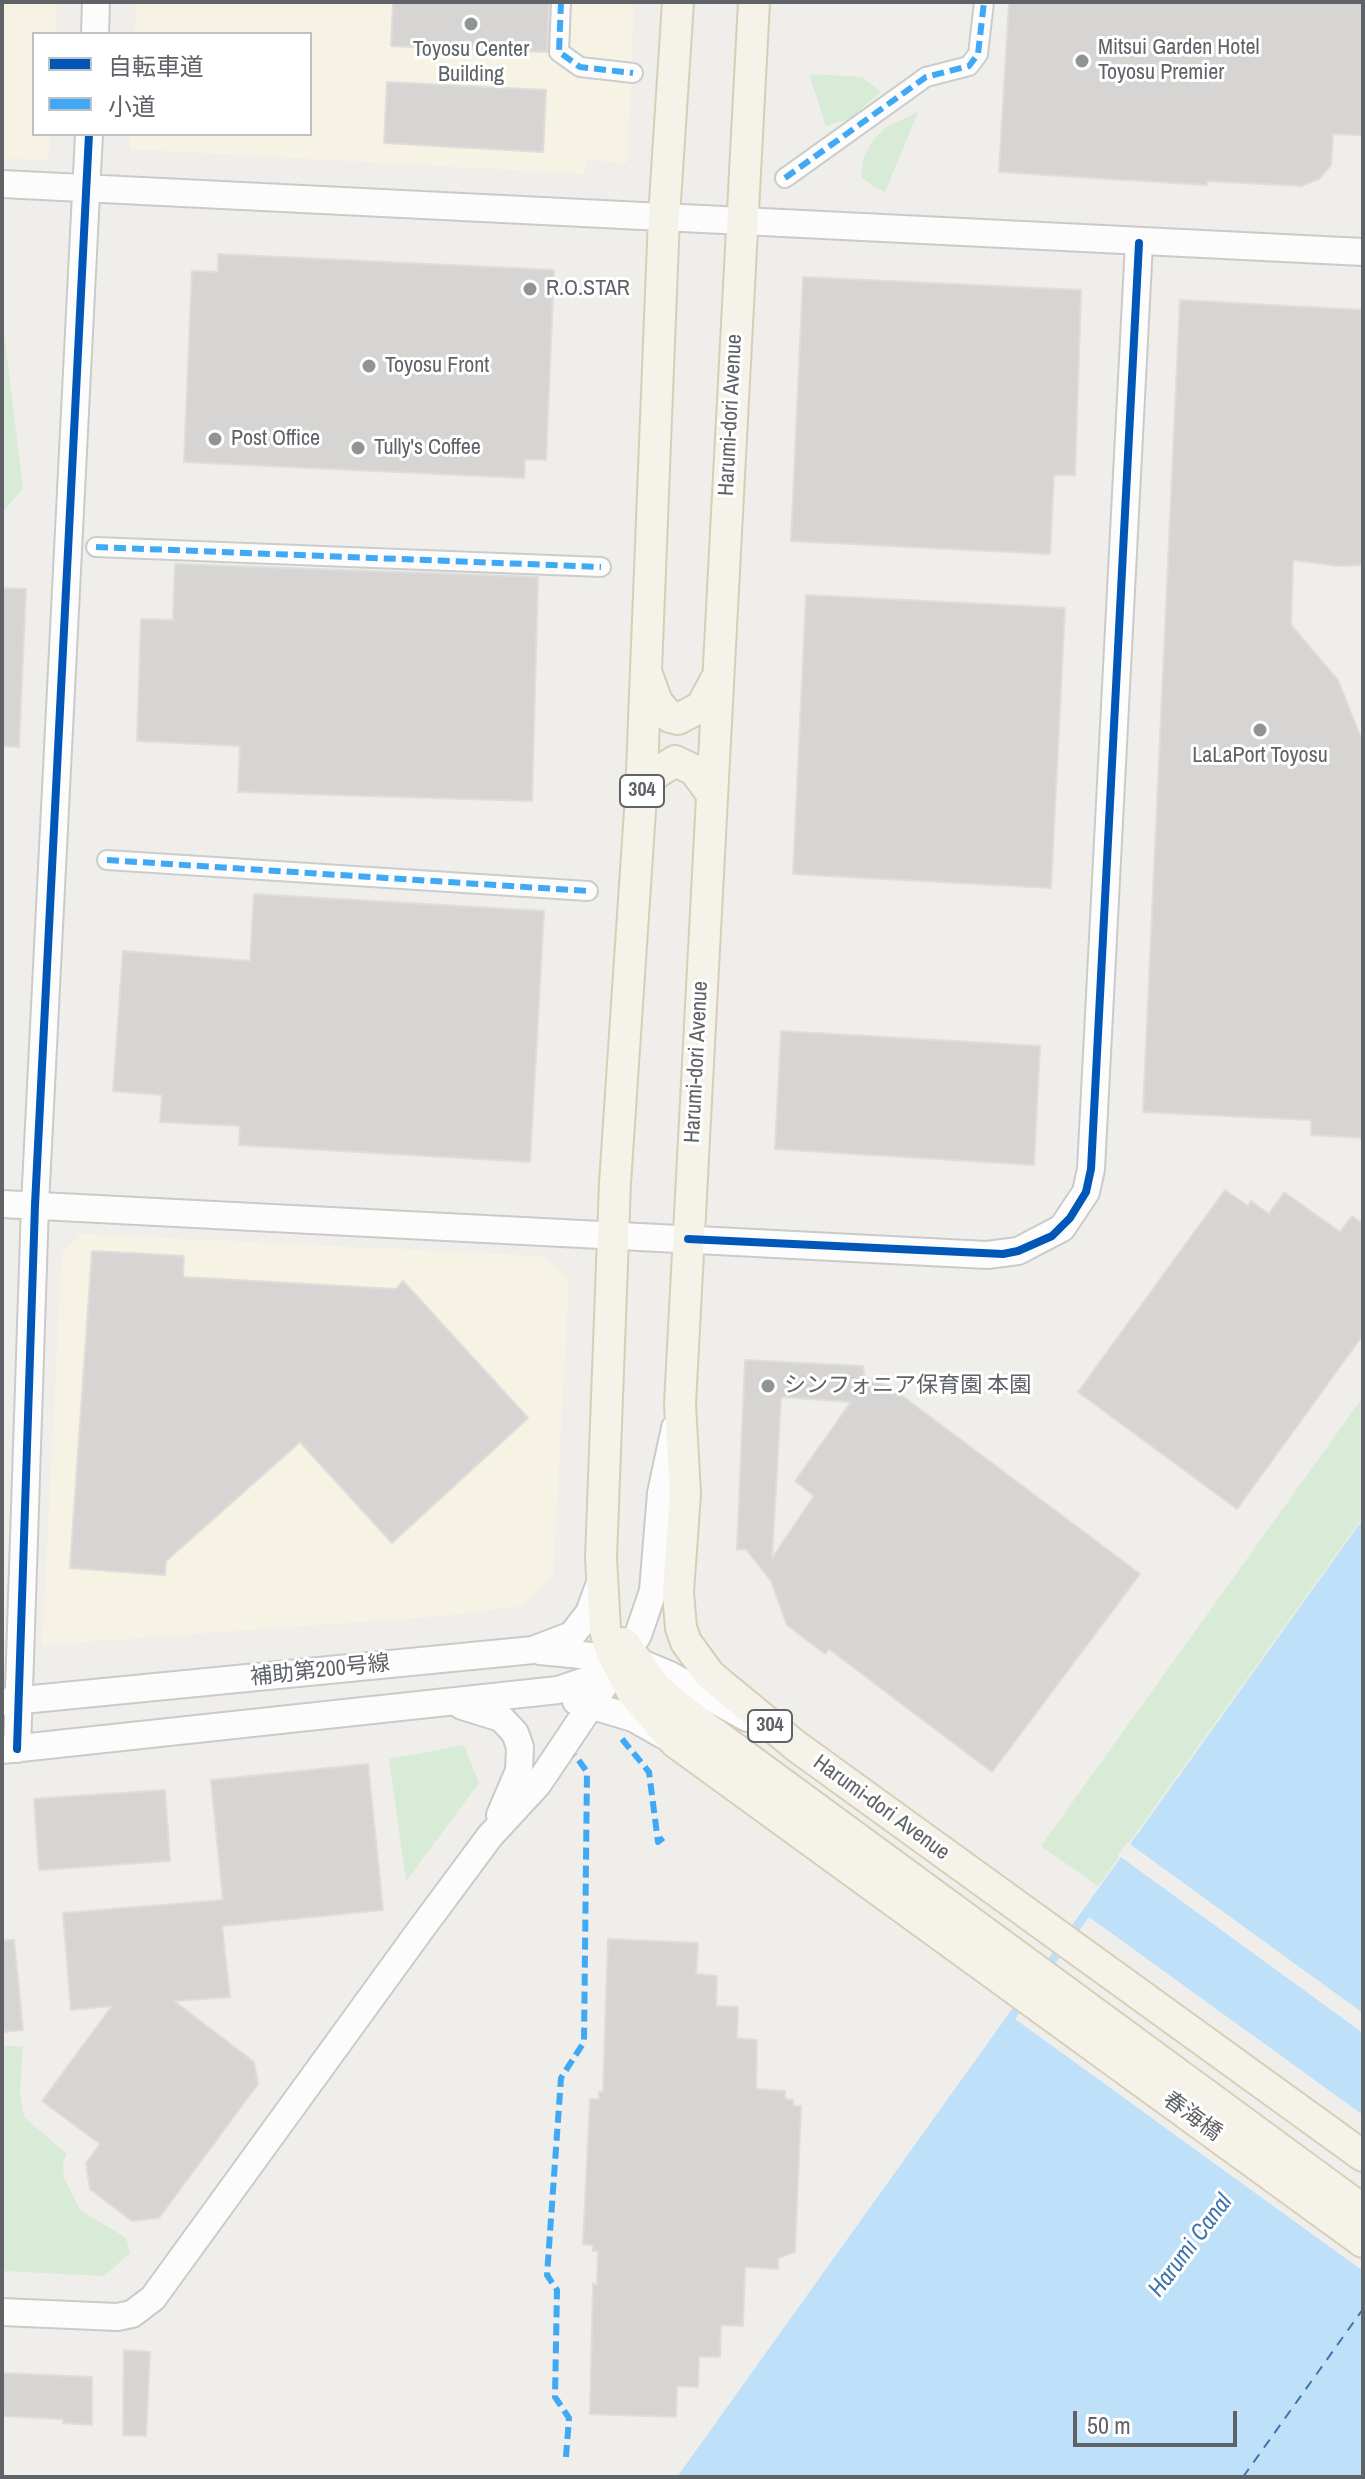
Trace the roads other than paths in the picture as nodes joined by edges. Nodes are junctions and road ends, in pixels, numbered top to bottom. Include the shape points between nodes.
1 (96, 2) edge
2 (561, 2) edge
3 (678, 2) edge
4 (754, 2) edge
5 (984, 2) edge
6 (95, 32) edge
7 (633, 73) dead end
8 (89, 136) edge
9 (785, 178) dead end
10 (2, 184) edge
11 (86, 188) junction
12 (664, 217) junction
13 (741, 221) junction
14 (1139, 243) junction
15 (1363, 252) edge
16 (96, 547) dead end
17 (601, 567) dead end
18 (647, 674) junction
19 (717, 675) junction
20 (711, 793) junction
21 (641, 796) junction
22 (107, 860) dead end
23 (588, 891) dead end
24 (2, 1204) edge
25 (35, 1205) junction
26 (613, 1235) junction
27 (688, 1239) junction
28 (680, 1404) junction
29 (602, 1579) junction
30 (533, 1650) junction
31 (622, 1661) junction
32 (535, 1692) junction
33 (10, 1701) edge
34 (444, 1702) junction
35 (592, 1705) junction
36 (675, 1742) junction
37 (796, 1746) junction
38 (10, 1750) edge
39 (490, 1836) junction
40 (1029, 1982) junction
41 (1363, 2156) edge
42 (1363, 2210) edge
43 (1363, 2242) edge
44 (2, 2312) edge

1 - 6 street
2 - 7 street via 559,52 580,67
3 - 12 main road, Harumi-dori Avenue / 304
4 - 13 main road, Harumi-dori Avenue / 304
5 - 9 street via 978,54 969,66 926,77
8 - 11 street
10 - 11 street
11 - 12 street
11 - 25 street
12 - 13 street
12 - 18 main road, Harumi-dori Avenue / 304
13 - 14 street
13 - 19 main road, Harumi-dori Avenue / 304
14 - 15 street
14 - 27 street via 1086,1192 1052,1236 1003,1254
16 - 17 street
18 - 19 main road via 657,702 678,719 701,707
18 - 21 main road, Harumi-dori Avenue / 304
19 - 20 main road, Harumi-dori Avenue / 304
20 - 21 main road via 694,770 675,761 643,782
20 - 27 main road, Harumi-dori Avenue / 304
21 - 26 main road, Harumi-dori Avenue / 304
22 - 23 street
24 - 25 street
25 - 26 street
25 - 33 street
26 - 27 street
26 - 29 main road, Harumi-dori Avenue / 304
27 - 28 main road, Harumi-dori Avenue / 304
28 - 31 street via 661,1493 650,1605
28 - 37 main road, Harumi-dori Avenue / 304 via 685,1494 681,1628 710,1675
29 - 30 street, 補助第200号線 via 582,1626 559,1643
29 - 31 main road, Harumi-dori Avenue / 304 via 605,1630
30 - 31 street
30 - 33 street, 補助第200号線
31 - 32 street, 補助第200号線 via 581,1685
31 - 35 street
31 - 36 main road, Harumi-dori Avenue / 304 via 632,1692
31 - 37 street via 670,1675
31 - 40 main road, Harumi-dori Avenue / 304
32 - 34 street, 補助第200号線
32 - 35 street
33 - 38 street
34 - 38 street, 補助第200号線
34 - 39 street via 501,1718 520,1747 519,1771
35 - 36 street via 633,1718
35 - 39 street via 538,1784
36 - 40 main road, Harumi-dori Avenue / 304
37 - 41 main road, Harumi-dori Avenue / 304
39 - 44 street via 143,2308 117,2317
40 - 42 main road, Harumi-dori Avenue / 304
40 - 43 main road, 春海橋 / 304

